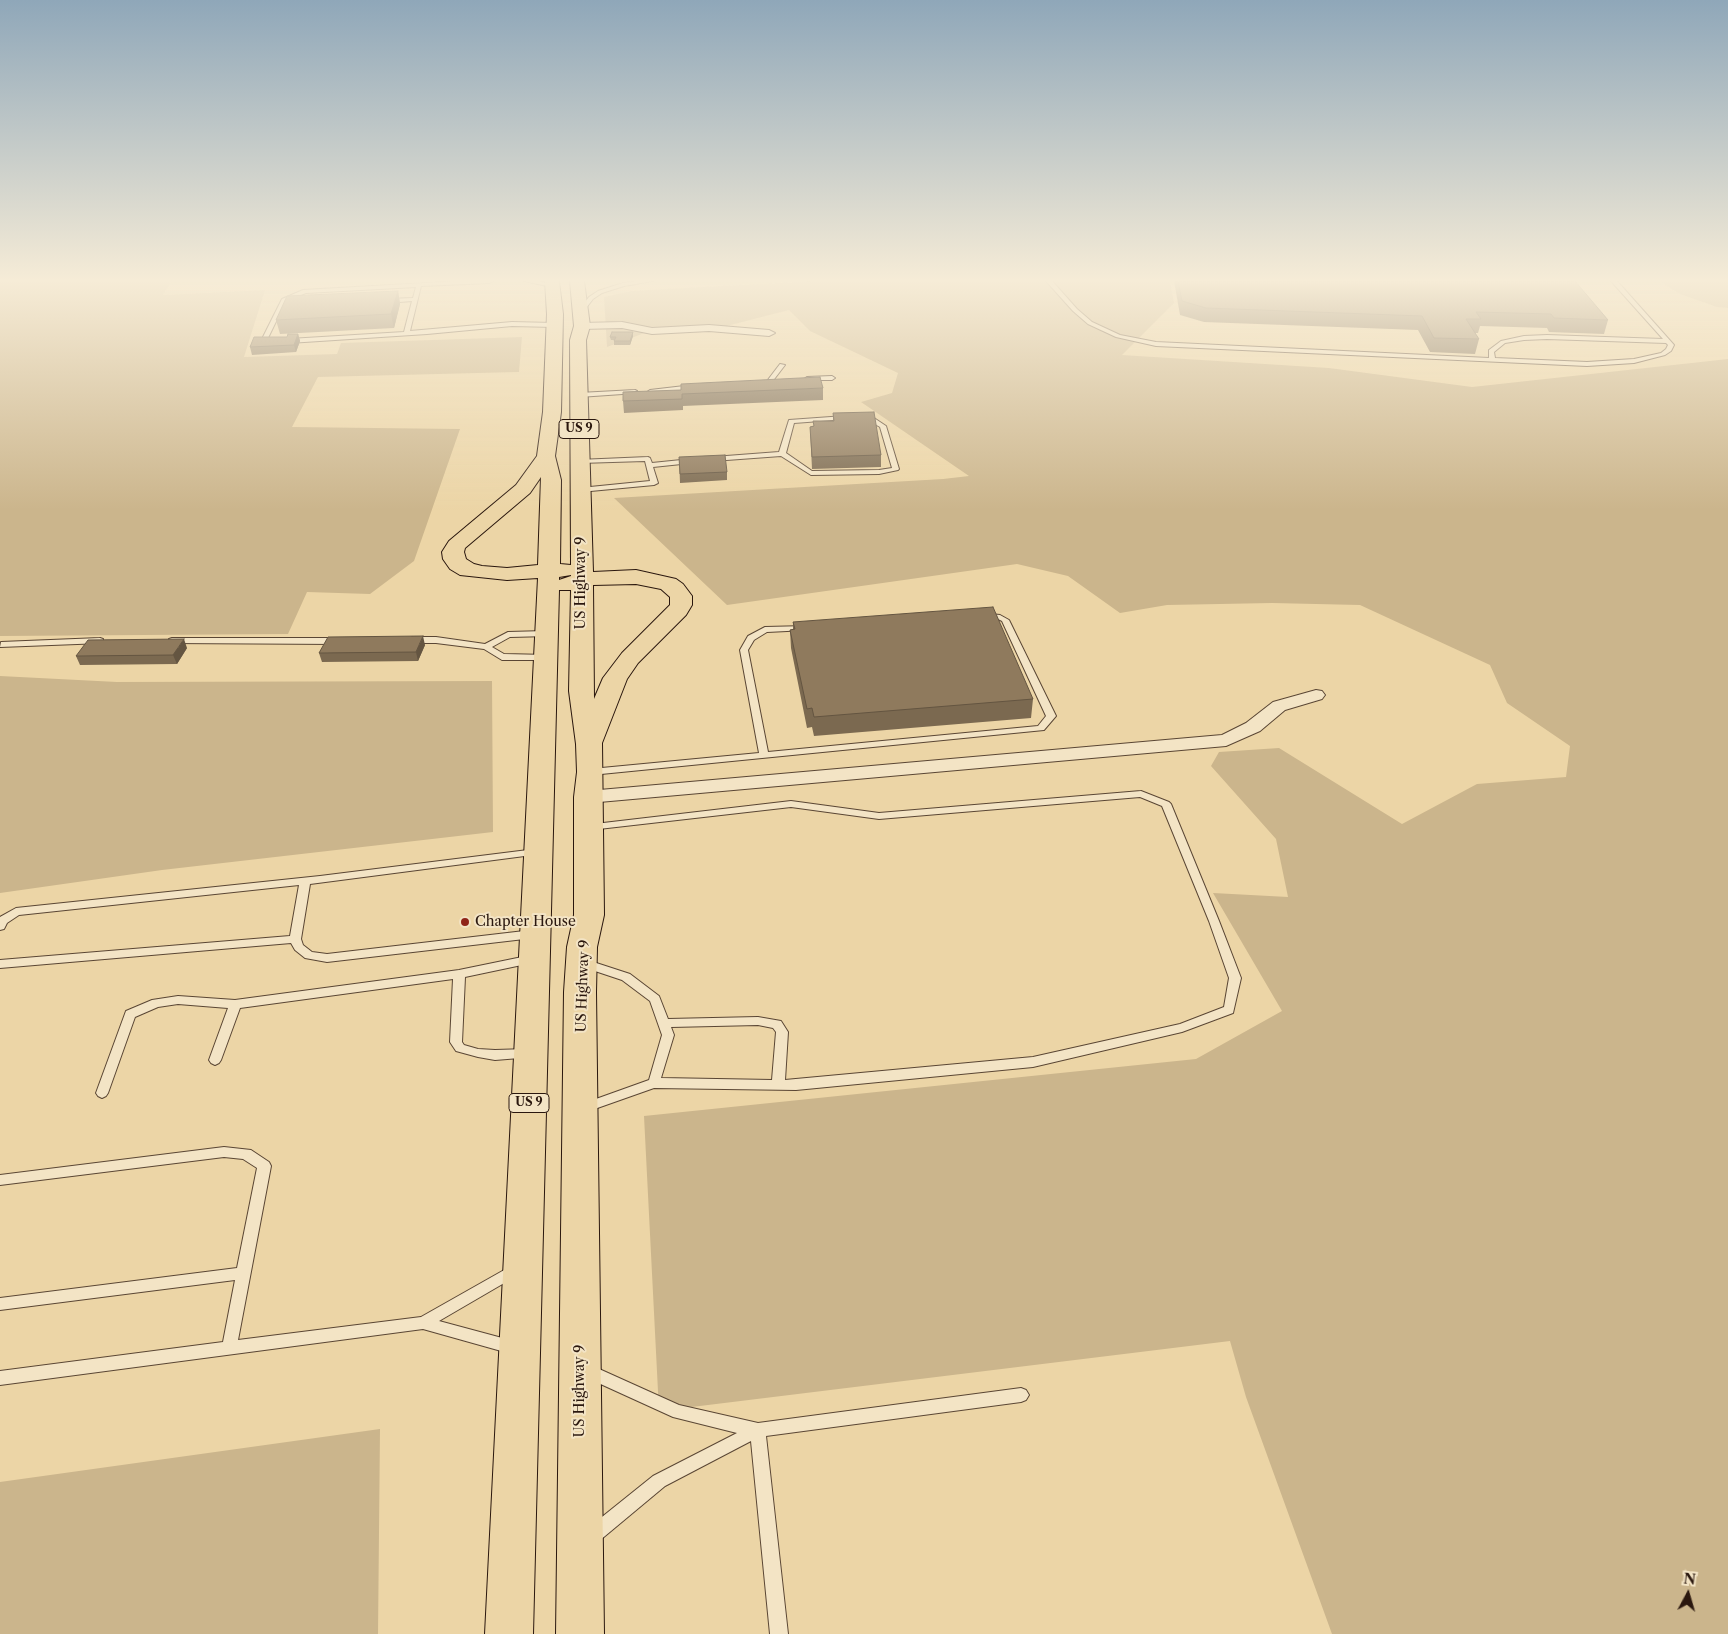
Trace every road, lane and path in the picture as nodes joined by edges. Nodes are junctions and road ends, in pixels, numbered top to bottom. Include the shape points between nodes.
1 (553, 357) edge
2 (578, 357) edge
3 (1424, 357) edge
4 (1646, 357) edge
5 (1492, 360) joint
6 (782, 365) dead end
7 (832, 378) dead end
8 (796, 380) edge
9 (770, 381) junction
10 (779, 381) edge
11 (761, 382) edge
12 (700, 386) edge
13 (579, 395) junction
14 (848, 417) edge
15 (858, 417) edge
16 (782, 454) junction
17 (546, 456) junction
18 (580, 461) junction
19 (650, 465) junction
20 (580, 490) junction
21 (582, 573) junction
22 (548, 584) junction
23 (971, 616) edge
24 (814, 627) edge
25 (348, 640) edge
26 (406, 640) edge
27 (106, 641) edge
28 (164, 641) edge
29 (1, 645) edge
30 (546, 645) junction
31 (486, 647) junction
32 (1316, 695) dead end
33 (764, 756) junction
34 (589, 785) junction
35 (539, 852) junction
36 (306, 881) junction
37 (0, 926) edge
38 (295, 939) junction
39 (536, 946) junction
40 (582, 962) junction
41 (0, 964) edge
42 (459, 974) junction
43 (235, 1004) junction
44 (663, 1023) junction
45 (531, 1054) junction
46 (215, 1060) dead end
47 (654, 1083) junction
48 (778, 1085) junction
49 (102, 1093) dead end
50 (580, 1109) junction
51 (0, 1180) edge
52 (522, 1266) junction
53 (244, 1273) junction
54 (0, 1304) edge
55 (423, 1323) junction
56 (229, 1348) junction
57 (519, 1349) junction
58 (580, 1367) junction
59 (0, 1378) edge
60 (1022, 1395) dead end
61 (758, 1430) junction
62 (580, 1545) junction
63 (509, 1634) edge
64 (580, 1634) edge
65 (779, 1634) edge

1 - 17 highway, US 9 via 552,412
2 - 13 highway, US Highway 9 / US 9
3 - 5 lane
4 - 5 lane via 1587,364
6 - 9 lane
7 - 8 lane
9 - 10 lane
9 - 11 lane
12 - 13 lane
13 - 18 highway, US Highway 9 / US 9
14 - 16 lane via 792,421
15 - 16 lane via 868,416 883,426 896,469 811,473
16 - 19 lane
17 - 22 highway, US 9 via 551,480
17 - 22 highway via 523,489 464,536 453,552 458,564 468,570 507,574
18 - 19 lane via 648,459
18 - 20 highway, US Highway 9 / US 9
19 - 20 lane via 654,484
20 - 21 highway, US Highway 9 / US 9
21 - 22 highway via 564,585
21 - 34 highway, US Highway 9 / US 9 via 582,692
21 - 34 highway via 653,579 676,589 681,605 615,678
22 - 30 highway, US 9
23 - 33 lane via 1000,616 1006,620 1051,716 1041,728
24 - 33 lane via 766,630 751,638 744,650
25 - 28 lane
26 - 31 lane via 436,640
27 - 29 lane
30 - 31 lane via 508,635
30 - 31 lane via 502,657
30 - 35 highway, US 9
32 - 34 street via 1279,706 1253,727 1226,740
33 - 34 lane
34 - 40 highway, US Highway 9 / US 9 via 589,915
34 - 48 lane via 791,804 879,816 1142,794 1166,804 1235,978 1229,1010 1182,1028 1033,1062
35 - 36 lane
35 - 39 highway, US 9
36 - 37 lane via 16,912
36 - 38 lane
38 - 39 lane via 309,955 327,958
38 - 41 lane
39 - 42 lane
39 - 45 highway, US 9
40 - 44 lane via 626,976 655,999
40 - 50 highway, US Highway 9 / US 9
42 - 43 lane
42 - 45 lane via 456,1042 460,1048 495,1055
43 - 46 lane
43 - 49 lane via 178,1000 156,1003 130,1014
44 - 47 lane via 668,1035
44 - 48 lane via 758,1021 777,1024 782,1032
45 - 52 highway, US 9
47 - 48 lane
47 - 50 lane
50 - 58 highway, US Highway 9 / US 9
51 - 53 lane via 224,1152 246,1154 264,1166
52 - 55 lane
52 - 57 highway, US 9
53 - 54 lane
53 - 56 lane
55 - 56 lane
55 - 57 lane
56 - 59 lane
57 - 63 highway, US 9
58 - 61 lane via 678,1412
58 - 62 highway, US Highway 9 / US 9
60 - 61 lane
61 - 62 lane via 660,1481
61 - 65 lane
62 - 64 highway, US Highway 9 / US 9

